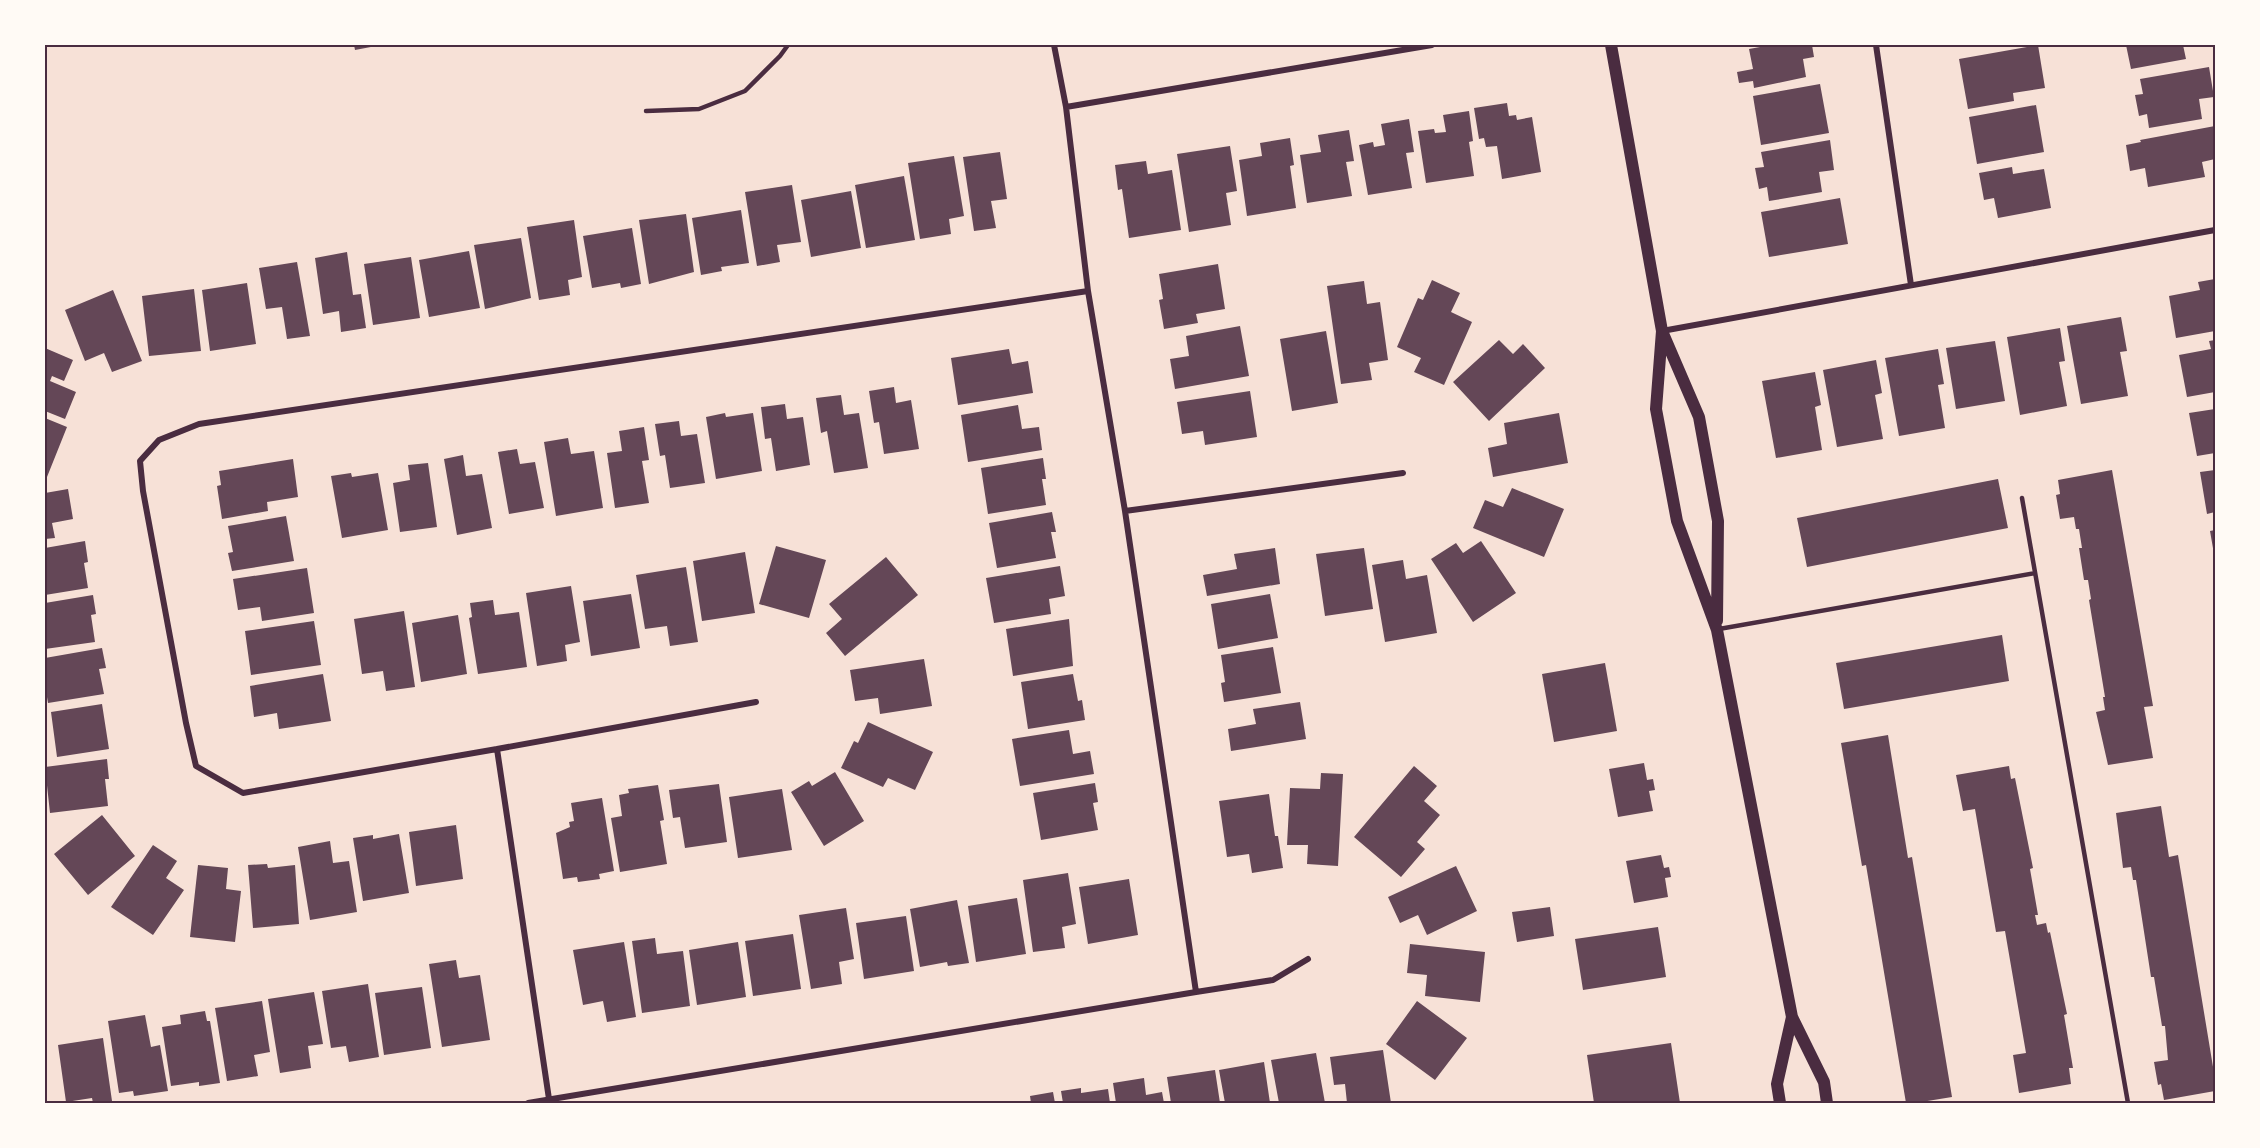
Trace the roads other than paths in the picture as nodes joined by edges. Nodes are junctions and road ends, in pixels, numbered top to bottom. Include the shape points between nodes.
1 (788, 45) edge
2 (1054, 45) edge
3 (1432, 45) edge
4 (1611, 45) edge
5 (1876, 45) edge
6 (1066, 107) junction
7 (646, 111) dead end
8 (2215, 230) edge
9 (1911, 285) junction
10 (1088, 291) junction
11 (1662, 331) junction
12 (1403, 472) dead end
13 (2022, 498) dead end
14 (1125, 511) junction
15 (2035, 573) junction
16 (1717, 630) junction
17 (756, 702) dead end
18 (496, 749) junction
19 (1308, 959) dead end
20 (1196, 992) junction
21 (1792, 1017) junction
22 (549, 1099) junction
23 (528, 1103) edge
24 (1780, 1103) edge
25 (1827, 1103) edge
26 (2128, 1103) edge

1 - 7 lane via 745,91 699,109
2 - 6 street
3 - 6 street
4 - 11 main road
5 - 9 street
6 - 10 street
8 - 9 street
9 - 11 street
10 - 14 street
10 - 18 street via 199,424 159,440 140,461 196,766 243,793
11 - 16 main road via 1656,409 1660,431 1677,521
11 - 16 main road via 1699,417 1710,475 1718,521
12 - 14 street
13 - 15 lane
14 - 20 street
15 - 16 lane
15 - 26 lane
16 - 21 main road
17 - 18 street
18 - 22 street
19 - 20 street via 1273,980
20 - 22 street
21 - 24 main road via 1777,1084
21 - 25 main road via 1824,1082
22 - 23 street

